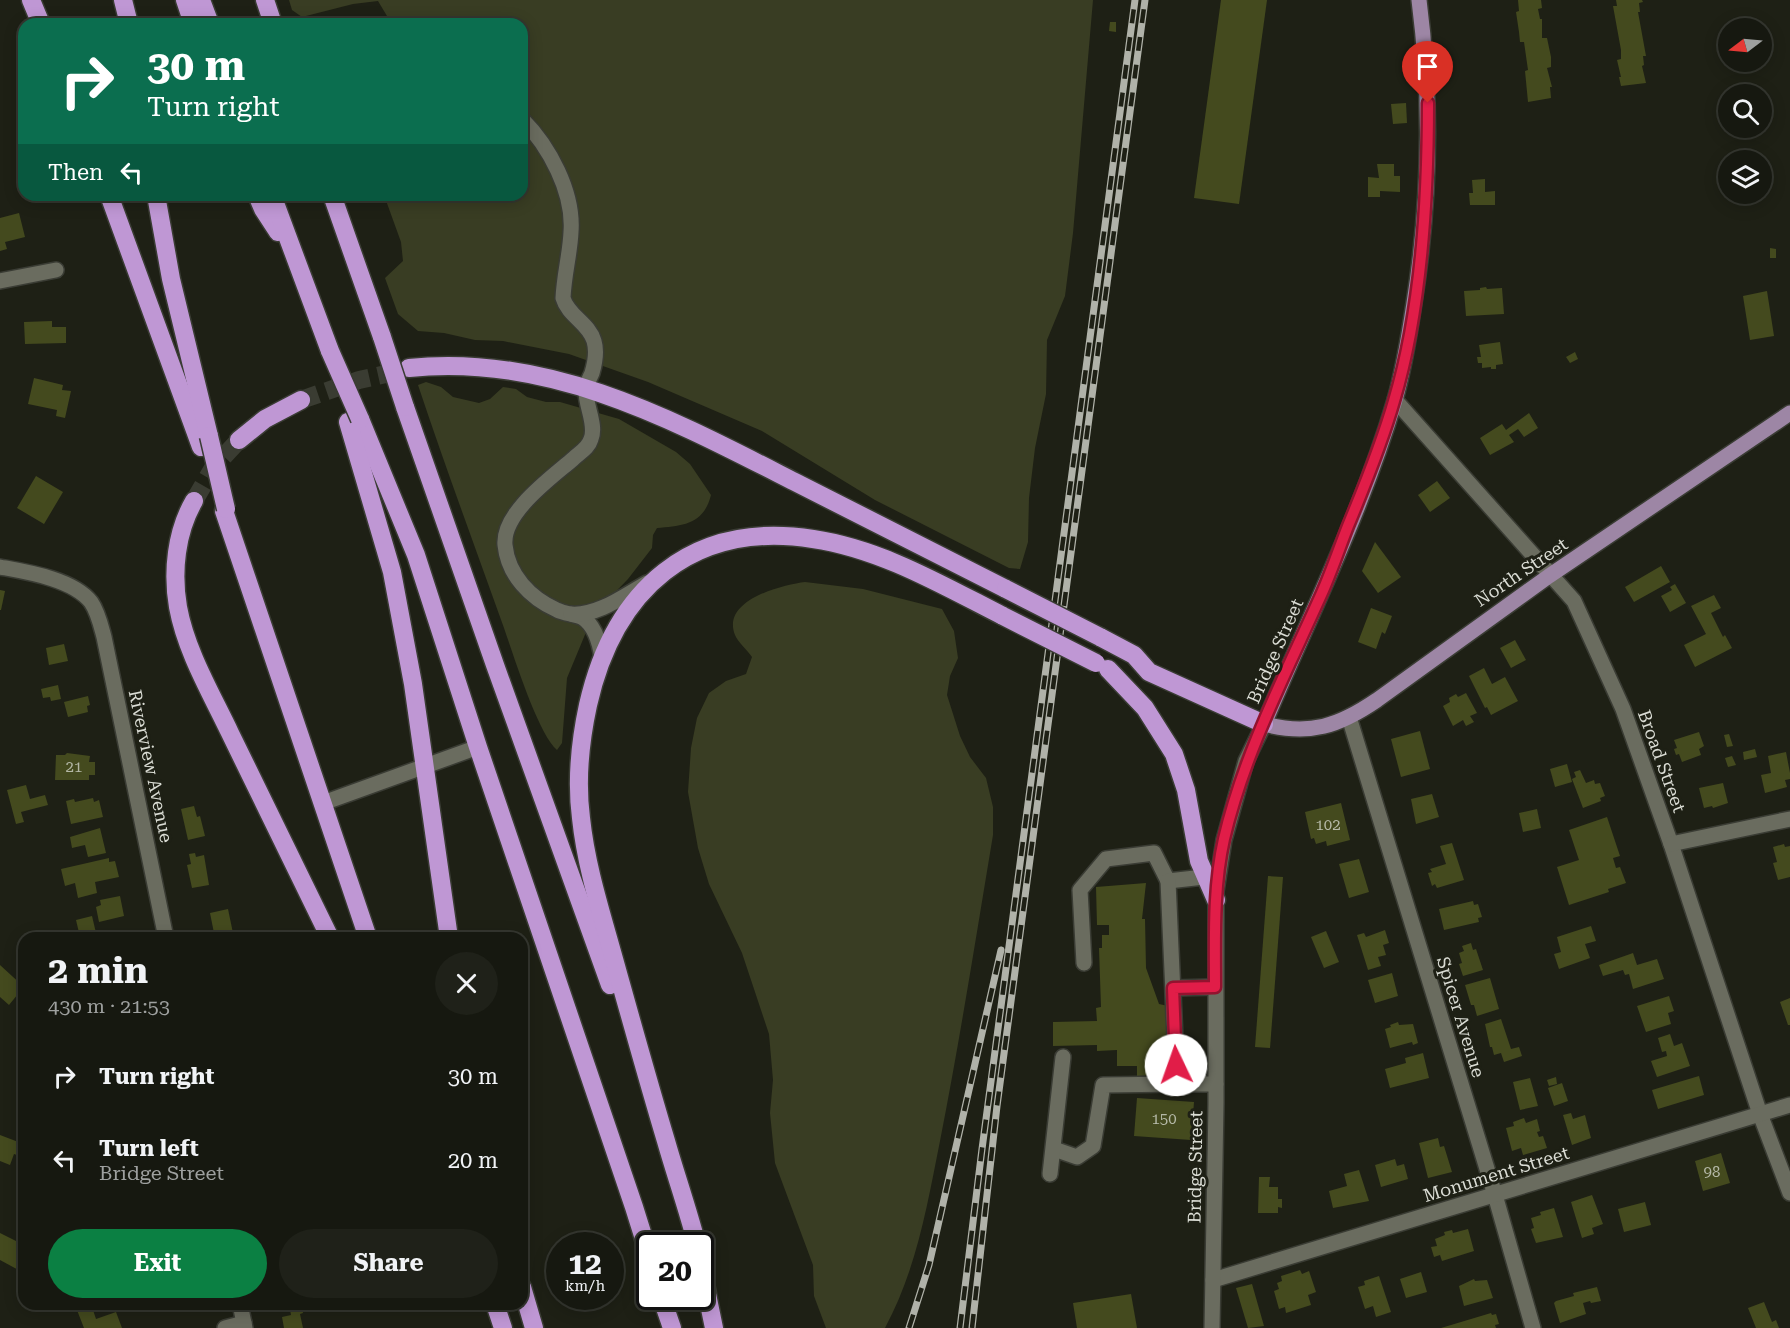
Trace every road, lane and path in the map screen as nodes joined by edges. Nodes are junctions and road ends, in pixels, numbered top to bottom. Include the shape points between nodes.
1 (31, 0) edge
2 (123, 0) edge
3 (185, 0) edge
4 (201, 0) edge
5 (265, 0) edge
6 (1419, 0) edge
7 (38, 18) edge
8 (128, 18) edge
9 (192, 18) edge
10 (208, 18) edge
11 (271, 18) edge
12 (528, 126) edge
13 (111, 201) edge
14 (157, 201) edge
15 (260, 201) edge
16 (274, 201) edge
17 (334, 201) edge
18 (295, 258) junction
19 (56, 270) dead end
20 (0, 281) edge
21 (409, 368) tunnel mouth
22 (586, 388) junction
23 (300, 400) tunnel mouth
24 (1395, 400) junction
25 (1790, 414) edge
26 (354, 420) junction
27 (239, 440) tunnel mouth
28 (205, 441) junction
29 (194, 501) tunnel mouth
30 (0, 567) edge
31 (1549, 576) junction
32 (655, 579) junction
33 (571, 614) junction
34 (602, 658) junction
35 (1102, 666) junction
36 (1149, 672) junction
37 (1349, 717) junction
38 (1264, 723) junction
39 (478, 747) junction
40 (425, 766) junction
41 (323, 803) junction
42 (1790, 819) edge
43 (1671, 844) junction
44 (1204, 877) junction
45 (1168, 881) junction
46 (1216, 900) junction
47 (165, 932) edge
48 (327, 932) edge
49 (366, 932) edge
50 (448, 932) edge
51 (1084, 963) dead end
52 (1215, 987) junction
53 (1173, 988) junction
54 (1063, 1057) dead end
55 (1177, 1084) junction
56 (1216, 1084) junction
57 (1790, 1105) edge
58 (1760, 1114) junction
59 (667, 1145) junction
60 (1054, 1149) junction
61 (1050, 1174) dead end
62 (1790, 1192) edge
63 (1495, 1195) junction
64 (642, 1232) edge
65 (693, 1232) edge
66 (1213, 1280) junction
67 (528, 1307) edge
68 (241, 1310) edge
69 (497, 1310) edge
70 (666, 1310) edge
71 (710, 1310) edge
72 (244, 1326) edge
73 (534, 1327) edge
74 (225, 1328) edge
75 (503, 1328) edge
76 (672, 1328) edge
77 (714, 1328) edge
78 (1212, 1328) edge
79 (1533, 1328) edge

1 - 7 highway
2 - 8 highway
3 - 9 highway
4 - 10 highway
5 - 11 highway
6 - 24 main road, Bridge Street via 1428,103 1428,178 1419,272
12 - 22 street via 554,163 568,204 572,232 563,298 566,308 594,339 596,349
13 - 28 highway
14 - 28 highway
15 - 18 highway
16 - 18 highway
17 - 59 highway, bridge
18 - 26 highway, bridge via 339,370
19 - 20 street
21 - 22 highway via 504,369
22 - 33 street via 591,441 522,504 504,543 512,569 523,586 558,611
22 - 36 highway, bridge via 684,426 1100,637 1134,655
23 - 27 highway via 265,419
24 - 31 street, Broad Street
24 - 38 main road, Bridge Street via 1323,592
25 - 31 main road, North Street
26 - 39 highway via 416,555
26 - 40 highway via 393,572
28 - 41 highway, bridge
29 - 48 highway via 183,527 176,564 184,631
30 - 47 street, Riverview Avenue via 38,574 75,588 92,604 104,637
31 - 37 main road, North Street
31 - 43 street, Broad Street via 1574,601 1596,648 1623,709
32 - 33 street via 602,608
32 - 34 highway via 625,614
32 - 35 highway, bridge via 692,555 730,541 764,536 805,537 886,559
33 - 34 street via 584,619 594,632
34 - 59 highway via 589,700 580,754 578,792 583,839
35 - 36 highway via 1128,675
35 - 44 highway via 1145,708 1174,754 1186,790
36 - 38 highway
37 - 38 main road, North Street via 1310,729
37 - 63 street, Spicer Avenue
38 - 46 street, Bridge Street via 1246,761 1224,840
39 - 40 street
39 - 64 highway
40 - 41 street
40 - 50 highway
41 - 49 highway
42 - 43 street
43 - 58 street, Broad Street
44 - 45 street
44 - 46 highway
45 - 51 street via 1154,853 1106,859 1080,890
45 - 53 street
46 - 52 street, Bridge Street
52 - 53 street
52 - 56 street, Bridge Street
53 - 55 street
54 - 60 street
55 - 56 street
55 - 60 street via 1103,1085 1093,1146 1077,1156
56 - 66 street, Bridge Street
57 - 58 street, Monument Street
58 - 62 street, Broad Street
58 - 63 street, Monument Street
59 - 65 highway
60 - 61 street
63 - 66 street, Monument Street
63 - 79 street, Spicer Avenue
66 - 78 street, Bridge Street
67 - 73 highway
68 - 72 street
69 - 75 highway
70 - 76 highway
71 - 77 highway
72 - 74 street

